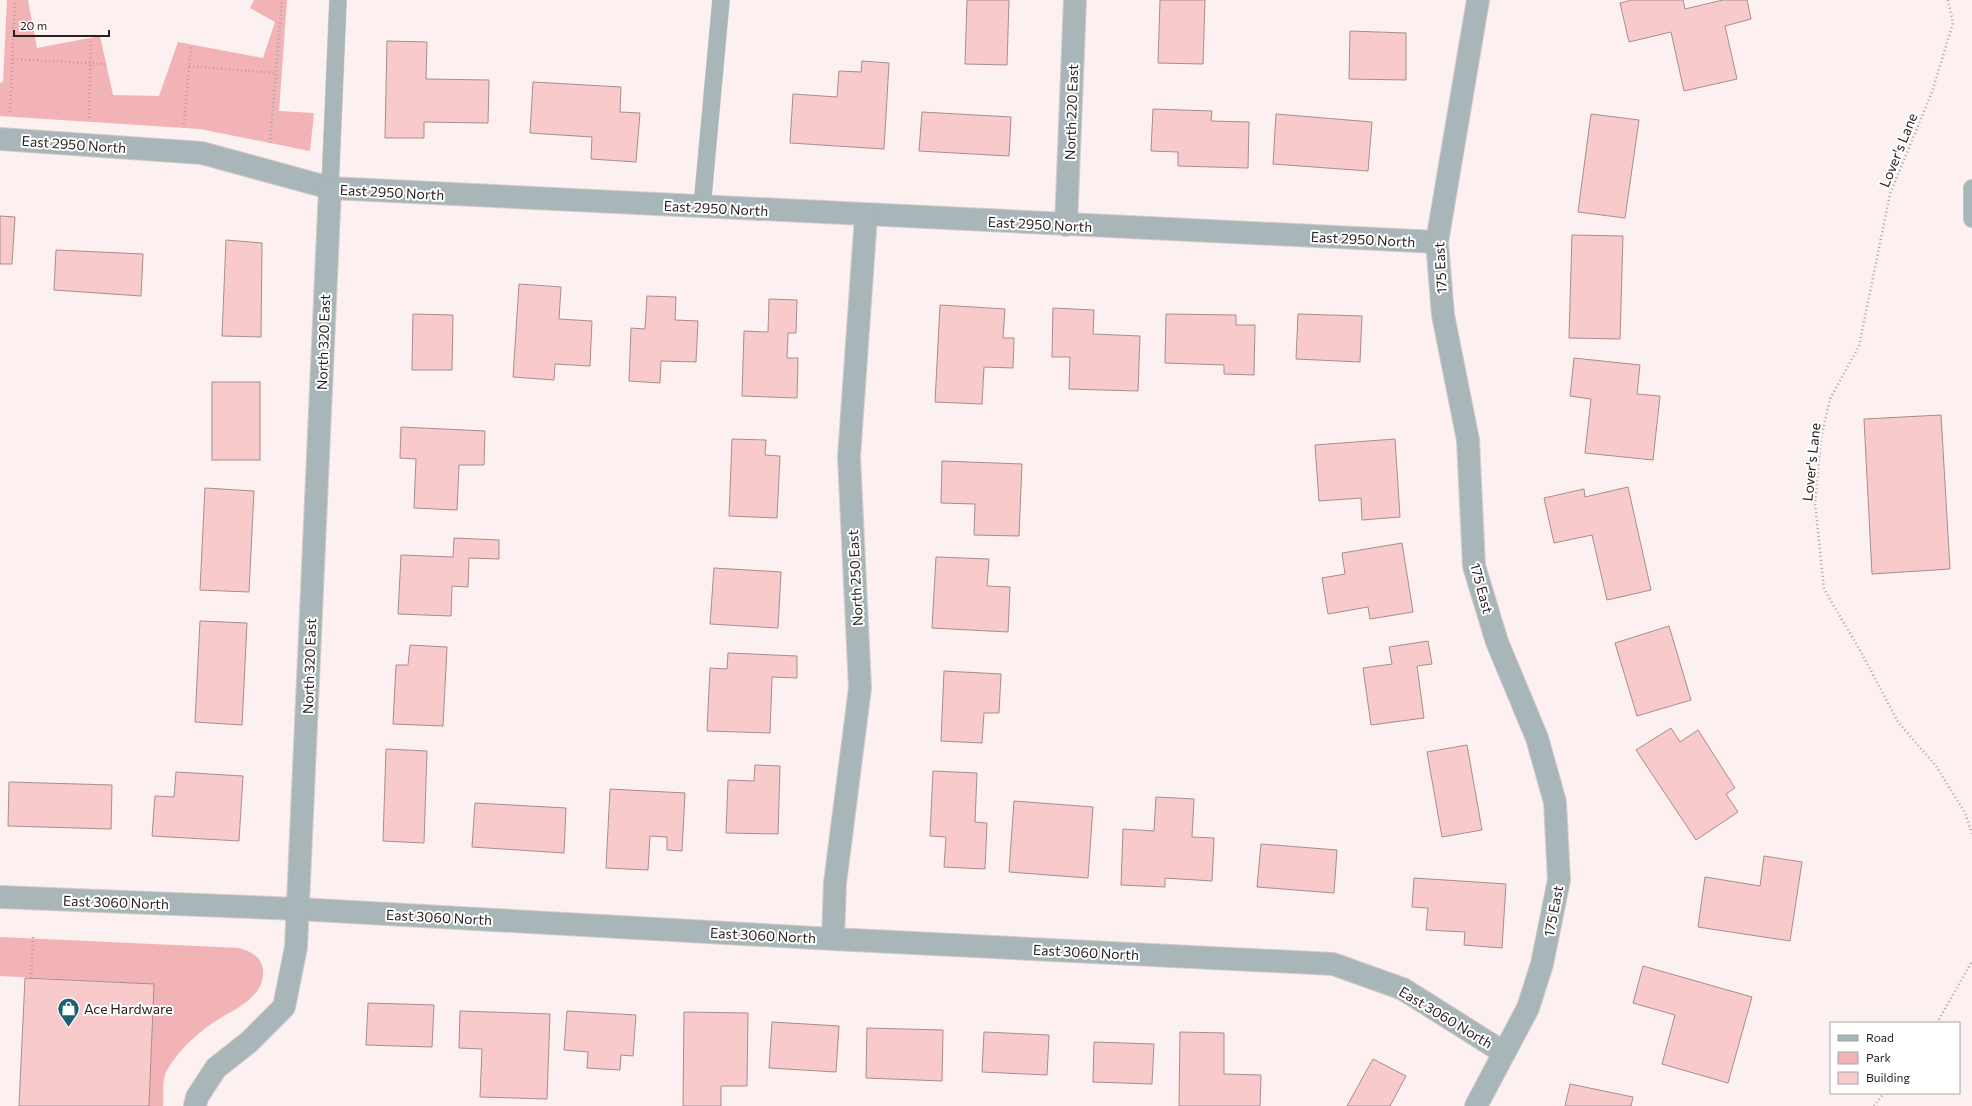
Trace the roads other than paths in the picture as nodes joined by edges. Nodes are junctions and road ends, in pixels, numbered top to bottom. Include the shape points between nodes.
1 (338, 0) edge
2 (721, 0) edge
3 (1075, 0) edge
4 (1478, 0) edge
5 (0, 139) edge
6 (330, 188) junction
7 (1972, 188) edge
8 (702, 207) junction
9 (866, 216) junction
10 (1972, 220) edge
11 (1066, 225) junction
12 (1437, 242) junction
13 (0, 897) edge
14 (298, 909) junction
15 (833, 939) junction
16 (1503, 1052) junction
17 (195, 1106) edge
18 (1476, 1106) edge

1 - 6 lane
2 - 8 lane
3 - 11 street, North 220 East
4 - 12 street, 175 East
5 - 6 street, East 2950 North via 202,153
6 - 8 street, East 2950 North
6 - 14 street, North 320 East
7 - 10 lane
8 - 9 street, East 2950 North
9 - 11 street, East 2950 North
9 - 15 street, North 250 East via 849,457 860,688 835,883
11 - 12 street, East 2950 North
12 - 16 street, 175 East via 1443,315 1468,440 1474,566 1497,642 1536,738 1555,802 1559,880 1542,964 1528,1008
13 - 14 street, East 3060 North
14 - 15 street, East 3060 North
14 - 17 street, North 320 East via 296,947 284,1007 249,1042 216,1068 197,1097
15 - 16 street, East 3060 North via 1333,964 1402,988
16 - 18 street, 175 East

